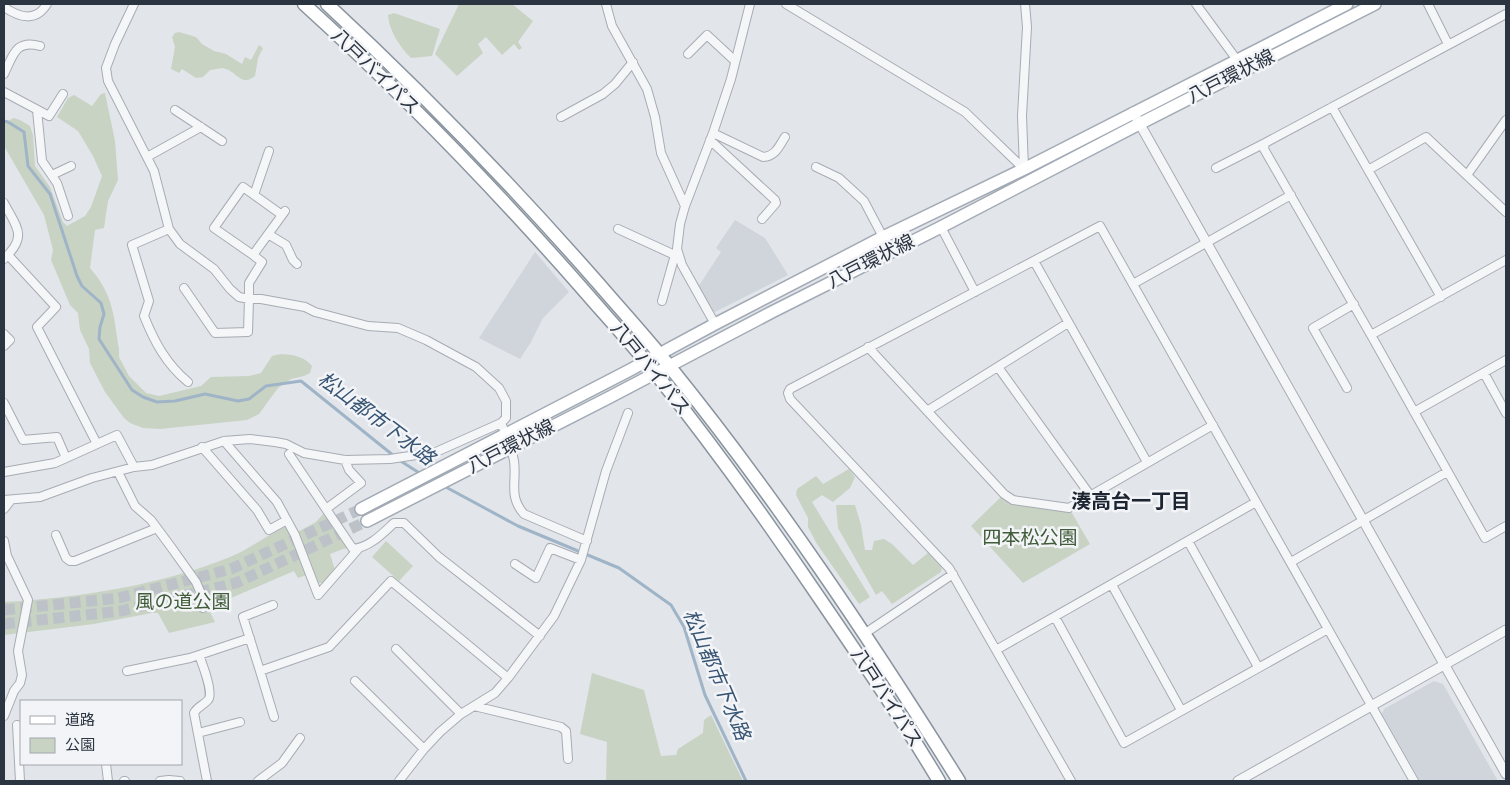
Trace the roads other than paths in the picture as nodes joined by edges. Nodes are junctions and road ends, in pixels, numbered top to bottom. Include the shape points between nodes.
1 (47, 4) edge
2 (134, 4) edge
3 (304, 4) edge
4 (327, 4) edge
5 (606, 4) edge
6 (750, 4) edge
7 (786, 4) edge
8 (1025, 4) edge
9 (1196, 4) edge
10 (1347, 4) edge
11 (1375, 4) edge
12 (1428, 4) edge
13 (4, 7) edge
14 (1506, 14) edge
15 (1448, 44) junction
16 (40, 46) dead end
17 (688, 54) dead end
18 (1236, 60) junction
19 (735, 61) junction
20 (632, 62) junction
21 (4, 74) edge
22 (4, 92) edge
23 (63, 94) dead end
24 (1332, 108) junction
25 (37, 110) junction
26 (176, 110) dead end
27 (1133, 112) junction
28 (561, 117) dead end
29 (1506, 120) edge
30 (1139, 124) junction
31 (201, 127) junction
32 (785, 136) dead end
33 (711, 137) junction
34 (222, 141) dead end
35 (1265, 143) junction
36 (268, 151) dead end
37 (147, 157) junction
38 (71, 166) dead end
39 (816, 167) dead end
40 (1216, 168) dead end
41 (1024, 169) junction
42 (1368, 170) junction
43 (1467, 174) junction
44 (52, 175) junction
45 (254, 195) junction
46 (1291, 196) junction
47 (4, 203) edge
48 (685, 206) junction
49 (1506, 212) edge
50 (68, 216) dead end
51 (762, 219) dead end
52 (941, 228) junction
53 (169, 229) junction
54 (618, 229) dead end
55 (268, 234) junction
56 (883, 237) junction
57 (1206, 243) junction
58 (253, 255) junction
59 (677, 256) junction
60 (6, 257) edge
61 (1506, 260) edge
62 (1034, 261) junction
63 (297, 264) dead end
64 (1133, 284) junction
65 (184, 288) dead end
66 (974, 292) junction
67 (1441, 297) junction
68 (249, 299) junction
69 (662, 301) dead end
70 (1354, 304) junction
71 (1068, 323) junction
72 (714, 324) junction
73 (4, 334) edge
74 (1372, 335) junction
75 (4, 346) edge
76 (868, 347) junction
77 (658, 353) junction
78 (1506, 360) edge
79 (645, 361) junction
80 (669, 365) junction
81 (998, 367) junction
82 (656, 373) junction
83 (1484, 373) junction
84 (188, 382) dead end
85 (1347, 388) dead end
86 (4, 403) edge
87 (927, 410) junction
88 (1414, 412) junction
89 (628, 413) dead end
90 (1506, 413) edge
91 (501, 423) junction
92 (1213, 425) junction
93 (506, 434) junction
94 (224, 441) junction
95 (97, 444) junction
96 (202, 447) junction
97 (511, 447) junction
98 (290, 454) dead end
99 (66, 458) junction
100 (345, 460) junction
101 (1147, 462) junction
102 (134, 467) junction
103 (4, 472) edge
104 (118, 472) junction
105 (1448, 472) junction
106 (1090, 496) junction
107 (8, 500) edge
108 (1256, 502) junction
109 (4, 509) edge
110 (326, 509) junction
111 (360, 509) tunnel mouth
112 (287, 520) junction
113 (1363, 520) junction
114 (366, 521) tunnel mouth
115 (1506, 526) edge
116 (157, 528) junction
117 (56, 535) dead end
118 (587, 540) junction
119 (4, 541) edge
120 (1188, 541) junction
121 (359, 548) junction
122 (581, 560) junction
123 (1291, 562) junction
124 (514, 564) dead end
125 (953, 574) junction
126 (1112, 585) junction
127 (273, 605) dead end
128 (203, 608) dead end
129 (1054, 617) junction
130 (1328, 629) junction
131 (1506, 630) edge
132 (864, 634) junction
133 (540, 636) junction
134 (250, 638) junction
135 (396, 649) dead end
136 (996, 650) junction
137 (199, 655) junction
138 (1444, 665) junction
139 (1258, 667) junction
140 (127, 671) dead end
141 (260, 671) junction
142 (508, 678) junction
143 (355, 681) dead end
144 (474, 706) junction
145 (1372, 706) junction
146 (1181, 710) junction
147 (461, 714) junction
148 (4, 716) edge
149 (274, 717) dead end
150 (240, 722) dead end
151 (17, 725) dead end
152 (198, 733) junction
153 (300, 738) dead end
154 (424, 749) junction
155 (568, 760) dead end
156 (106, 765) edge
157 (1506, 774) edge
158 (20, 781) edge
159 (108, 781) edge
160 (160, 781) edge
161 (180, 781) edge
162 (207, 781) edge
163 (258, 781) edge
164 (399, 781) edge
165 (939, 781) edge
166 (959, 781) edge
167 (1071, 781) edge
168 (1238, 781) edge
169 (1414, 781) edge

1 - 13 street via 34,16 20,16
2 - 37 street via 106,68 108,81
3 - 79 highway, 八戸バイパス via 463,158
4 - 77 highway, 八戸バイパス via 455,127 551,229
5 - 20 street via 612,26
6 - 19 street
7 - 41 street via 965,112
8 - 41 street
9 - 18 street
10 - 18 main road, 八戸環状線
11 - 30 main road, 八戸環状線
12 - 15 street
14 - 15 street
15 - 24 street
16 - 21 street via 22,44
17 - 19 street via 707,35
18 - 27 main road, 八戸環状線
19 - 33 street
20 - 28 street via 603,94
20 - 48 street via 647,88 661,153
22 - 25 street
23 - 25 street via 49,116
24 - 35 street
24 - 42 street
25 - 44 street via 42,161
26 - 31 street
27 - 30 street
27 - 41 main road, 八戸環状線
29 - 43 street
30 - 52 main road, 八戸環状線
30 - 57 street
31 - 34 street
31 - 37 street
32 - 33 street via 774,153 763,157
33 - 48 street
33 - 51 street via 775,200 776,203
35 - 40 street
35 - 46 street via 1264,149
36 - 45 street
37 - 53 street via 154,171
38 - 44 street
39 - 56 street via 839,178 864,201
41 - 56 main road, 八戸環状線
42 - 43 street via 1426,138
42 - 67 street
43 - 49 street
44 - 50 street
45 - 55 street via 284,213
45 - 58 street via 243,187 214,228
46 - 57 street
46 - 70 street
47 - 60 street via 19,236
48 - 59 street
52 - 66 street
52 - 80 main road, 八戸環状線
53 - 68 street via 180,244 214,269 239,297
53 - 84 street via 132,245 149,301 144,316 154,340 177,373
54 - 59 street
55 - 58 street
55 - 63 street via 286,245
56 - 72 main road, 八戸環状線
57 - 64 street
57 - 113 street
58 - 68 street via 262,262 249,283
59 - 69 street
59 - 72 street
60 - 95 street via 56,308 37,327
61 - 67 street
62 - 64 street via 1100,226
62 - 66 street
62 - 71 street
64 - 92 street
65 - 68 street via 215,333 248,332
66 - 76 street
67 - 74 street
68 - 91 street via 305,307 368,326 398,328 426,340 476,367 499,388 506,401 506,418
70 - 74 street
70 - 85 street via 1313,328
71 - 81 street
71 - 101 street
72 - 77 main road, 八戸環状線
73 - 75 street via 10,340
74 - 88 street
76 - 87 street
76 - 125 street via 790,389 790,399
77 - 79 main road, 八戸環状線
77 - 80 highway, 八戸バイパス
78 - 83 street
79 - 82 highway, 八戸バイパス
79 - 93 main road, 八戸環状線
80 - 82 main road, 八戸環状線
80 - 132 highway, 八戸バイパス via 763,489
81 - 87 street
81 - 106 street
82 - 97 main road, 八戸環状線
82 - 165 highway, 八戸バイパス via 788,553
83 - 88 street
83 - 90 street
86 - 99 street via 23,440 57,437
87 - 106 street via 1013,500 1069,508
88 - 105 street
89 - 118 street via 606,471
91 - 93 street
91 - 100 street via 436,452 390,459
92 - 101 street
92 - 108 street
93 - 97 street
93 - 111 main road, 八戸環状線
94 - 96 street
94 - 100 street via 276,442 304,453
94 - 112 street via 277,502
95 - 99 street
95 - 102 street via 117,435
96 - 102 street via 152,465
96 - 112 street via 257,510 269,530
97 - 114 main road, 八戸環状線
97 - 118 street via 514,498 518,507 524,514
98 - 110 street
99 - 103 street
100 - 110 street via 361,483
101 - 106 street
102 - 104 street
104 - 107 street via 40,497
104 - 116 street via 134,506
105 - 113 street
105 - 115 street via 1485,538
107 - 109 street
108 - 120 street
108 - 123 street
110 - 121 street via 353,549
112 - 121 street via 296,535 318,596
113 - 123 street
113 - 138 street
116 - 117 street via 75,561 66,558
116 - 128 street via 196,582 205,604
118 - 122 street
119 - 148 street via 7,556 28,600 18,651 22,675
120 - 126 street
120 - 139 street
121 - 133 street via 373,542 394,523 404,523 438,557
122 - 124 street via 550,548 536,578
122 - 133 street via 554,616
123 - 130 street
125 - 132 street
125 - 136 street
126 - 129 street
126 - 146 street
127 - 134 street via 243,617
129 - 136 street
129 - 146 street via 1124,743
130 - 139 street
130 - 145 street
131 - 138 street
132 - 166 highway, 八戸バイパス
133 - 142 street
134 - 137 street
134 - 141 street
135 - 147 street
136 - 167 street
137 - 140 street
137 - 152 street via 211,694 194,713
138 - 145 street
138 - 157 street
139 - 146 street
141 - 142 street via 329,647 391,581
141 - 149 street
142 - 144 street via 495,693
143 - 154 street
144 - 147 street
144 - 155 street via 561,727 566,731
145 - 168 street
145 - 169 street
147 - 154 street
150 - 152 street
151 - 158 street
152 - 162 street
153 - 163 street via 282,763
154 - 164 street
156 - 159 street
160 - 161 street

